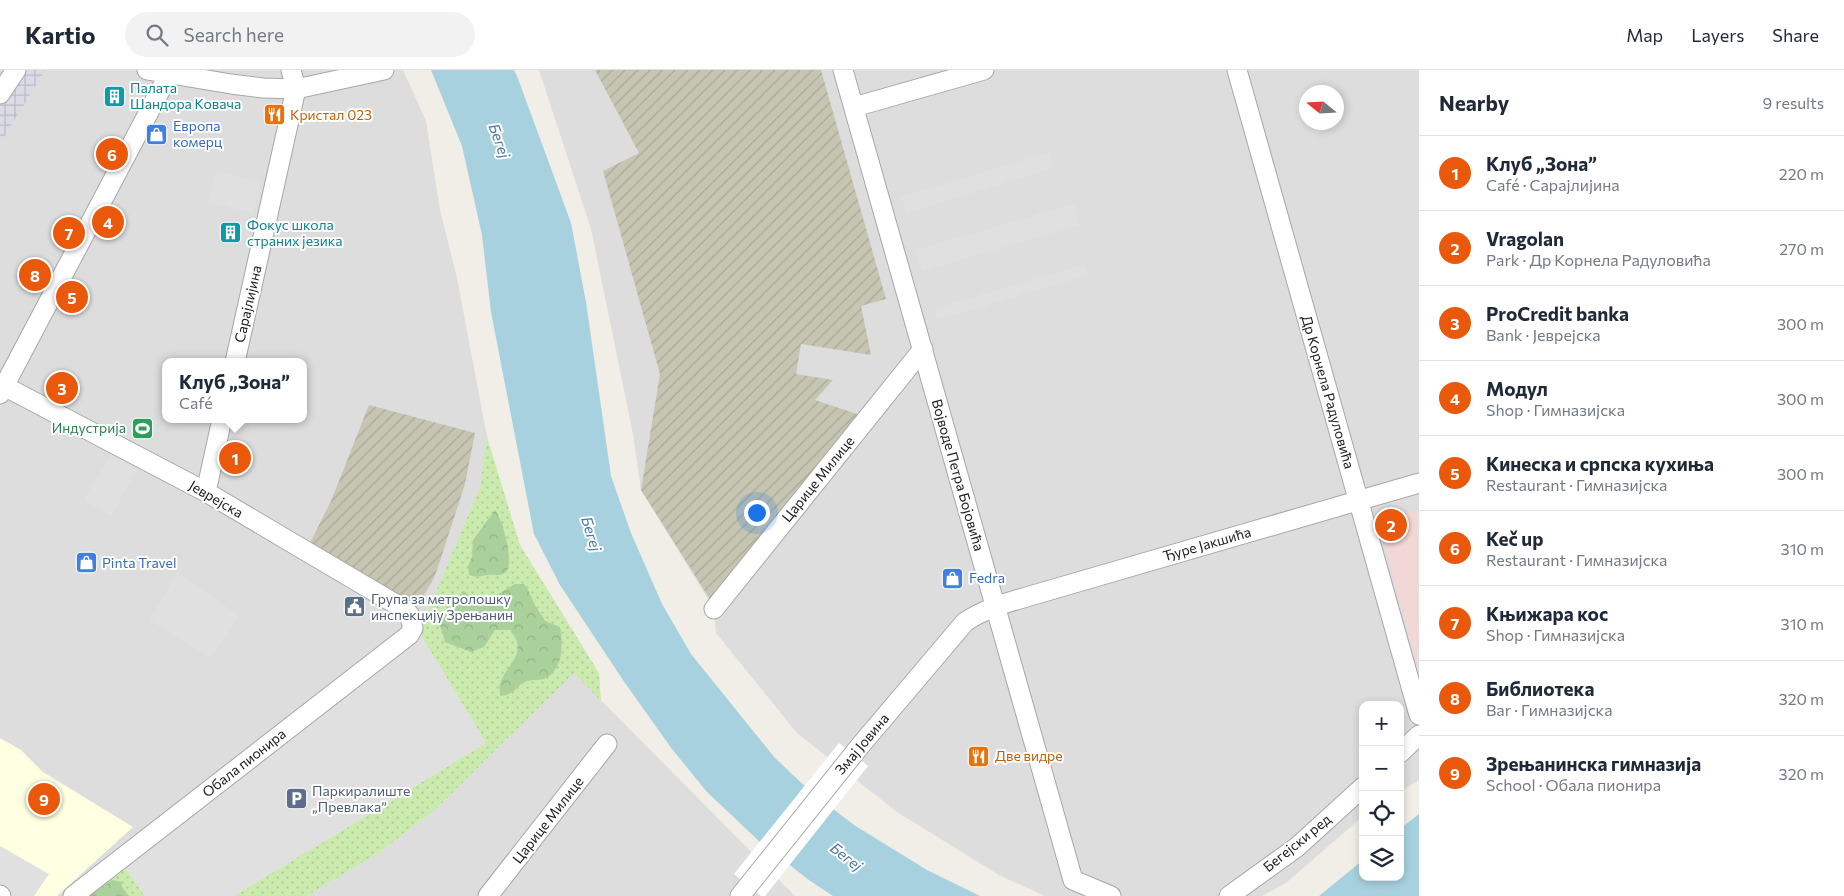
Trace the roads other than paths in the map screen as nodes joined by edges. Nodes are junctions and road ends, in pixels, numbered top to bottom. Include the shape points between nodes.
1 (16, 70) edge
2 (147, 70) edge
3 (291, 70) edge
4 (384, 70) edge
5 (843, 70) edge
6 (984, 70) edge
7 (1237, 70) edge
8 (169, 72) edge
9 (296, 89) junction
10 (0, 94) edge
11 (854, 107) junction
12 (923, 349) junction
13 (236, 358) edge
14 (2, 388) edge
15 (221, 423) edge
16 (1419, 483) edge
17 (206, 492) junction
18 (1358, 500) junction
19 (996, 606) junction
20 (714, 609) dead end
21 (413, 628) joint
22 (1419, 715) edge
23 (1419, 735) edge
24 (607, 744) dead end
25 (1404, 749) edge
26 (1359, 791) edge
27 (745, 890) edge
28 (73, 896) edge
29 (488, 896) edge
30 (1111, 896) edge
31 (1229, 896) edge

1 - 10 street
2 - 8 street
3 - 9 street, Сарајлијина
4 - 9 street
5 - 11 street, Војводе Петра Бојовића
6 - 11 street
7 - 18 street, Др Корнела Радуловића
8 - 9 street via 263,88
8 - 14 street
9 - 13 street, Сарајлијина
11 - 12 street, Војводе Петра Бојовића
12 - 19 street, Војводе Петра Бојовића
12 - 20 street, Царице Милице
14 - 17 street, Јеврејска
15 - 17 street
16 - 18 street, Ђуре Јакшића
17 - 21 street, Јеврејска via 404,609
18 - 19 street, Ђуре Јакшића
18 - 22 street, Др Корнела Радуловића
19 - 27 street, Змај Јовина via 965,622 850,758
19 - 30 street, Војводе Петра Бојовића via 1073,880
21 - 28 street, Обала пионира via 409,635
23 - 25 street
24 - 29 street, Царице Милице
26 - 31 street, Бегејски ред via 1296,847

